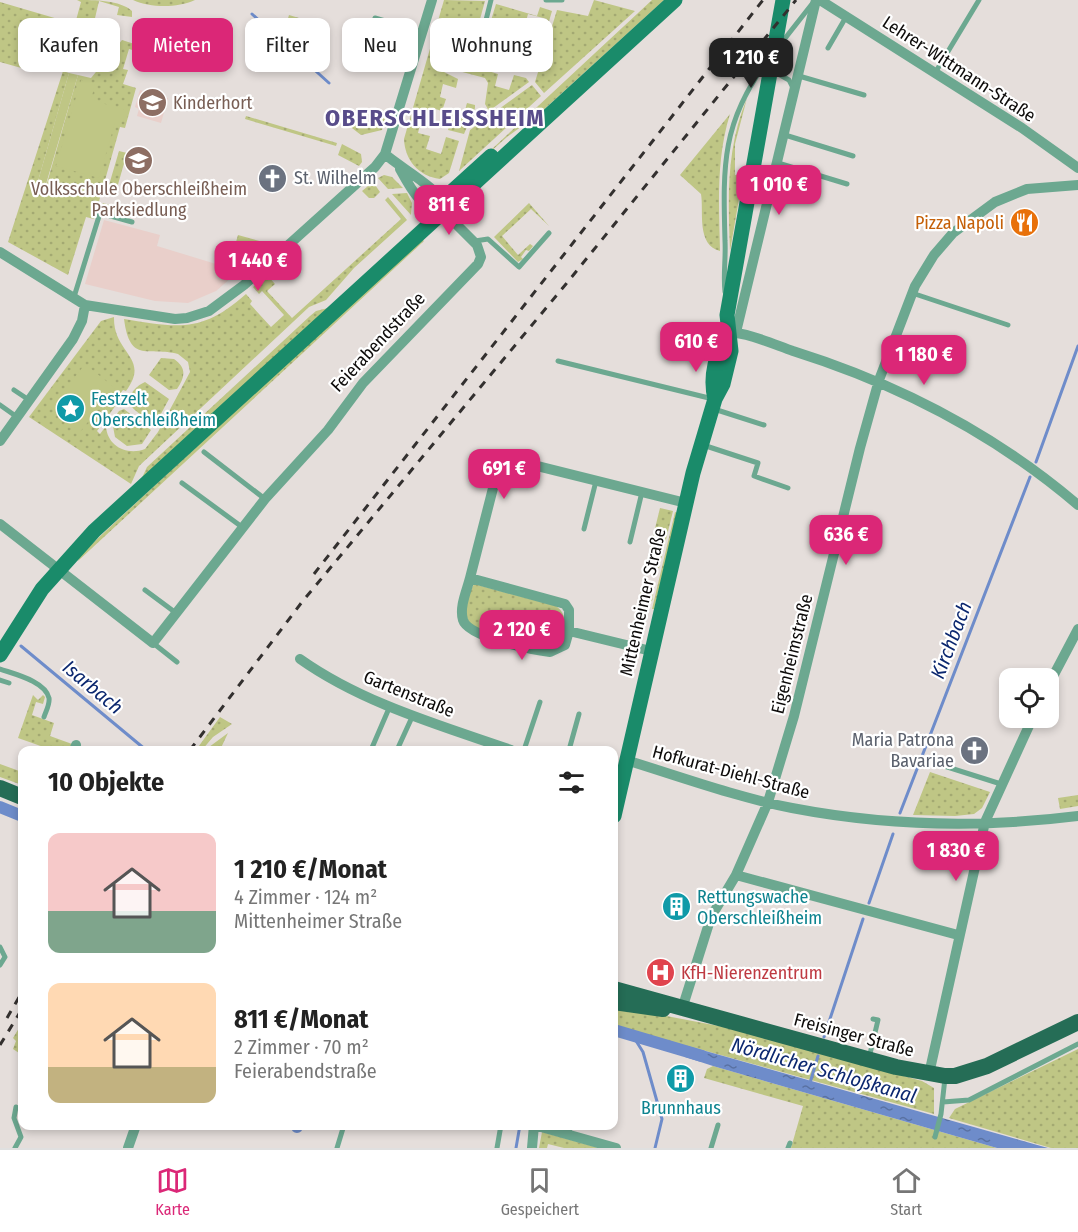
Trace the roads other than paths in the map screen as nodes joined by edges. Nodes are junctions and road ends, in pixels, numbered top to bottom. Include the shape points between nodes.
1 (432, 0) edge
2 (491, 0) edge
3 (546, 0) edge
4 (562, 0) edge
5 (675, 0) edge
6 (783, 0) edge
7 (817, 0) edge
8 (979, 0) edge
9 (846, 16) junction
10 (486, 18) edge
11 (418, 31) edge
12 (422, 32) junction
13 (828, 48) dead end
14 (935, 73) junction
15 (799, 76) junction
16 (755, 77) junction
17 (795, 93) junction
18 (864, 95) dead end
19 (784, 135) junction
20 (385, 154) junction
21 (853, 156) dead end
22 (778, 163) junction
23 (399, 167) junction
24 (1078, 168) edge
25 (847, 184) dead end
26 (1078, 185) edge
27 (439, 207) junction
28 (132, 222) dead end
29 (549, 233) dead end
30 (474, 242) junction
31 (0, 252) edge
32 (912, 293) junction
33 (74, 297) junction
34 (85, 305) junction
35 (727, 315) junction
36 (1008, 324) dead end
37 (731, 332) junction
38 (558, 361) dead end
39 (879, 380) junction
40 (14, 390) dead end
41 (29, 400) junction
42 (714, 404) junction
43 (0, 405) edge
44 (17, 417) junction
45 (764, 425) dead end
46 (0, 441) edge
47 (702, 444) junction
48 (204, 452) dead end
49 (596, 480) junction
50 (182, 483) dead end
51 (788, 488) dead end
52 (642, 492) junction
53 (265, 499) junction
54 (686, 503) junction
55 (1078, 505) edge
56 (0, 524) edge
57 (242, 527) junction
58 (584, 529) dead end
59 (630, 542) dead end
60 (60, 568) junction
61 (470, 578) junction
62 (145, 590) dead end
63 (176, 613) junction
64 (569, 631) junction
65 (1077, 634) edge
66 (153, 643) junction
67 (651, 651) junction
68 (0, 656) edge
69 (300, 659) dead end
70 (177, 662) dead end
71 (1058, 668) edge
72 (0, 669) edge
73 (4, 681) edge
74 (0, 689) edge
75 (540, 702) dead end
76 (390, 706) junction
77 (579, 714) dead end
78 (413, 715) junction
79 (44, 717) dead end
80 (1028, 728) edge
81 (373, 746) edge
82 (399, 746) edge
83 (500, 746) edge
84 (525, 746) edge
85 (570, 746) edge
86 (626, 760) junction
87 (938, 764) dead end
88 (618, 778) edge
89 (1003, 784) junction
90 (0, 788) edge
91 (18, 795) edge
92 (768, 802) junction
93 (1078, 816) edge
94 (985, 822) junction
95 (736, 875) junction
96 (958, 935) junction
97 (0, 947) edge
98 (0, 965) edge
99 (618, 990) edge
100 (618, 1003) edge
101 (682, 1009) junction
102 (873, 1019) dead end
103 (1078, 1022) edge
104 (1078, 1044) edge
105 (868, 1060) junction
106 (937, 1075) junction
107 (943, 1102) junction
108 (16, 1107) dead end
109 (718, 1125) dead end
110 (18, 1129) edge
111 (18, 1130) edge
112 (134, 1130) edge
113 (342, 1130) edge
114 (500, 1130) edge
115 (534, 1130) edge
116 (569, 1130) edge
117 (935, 1136) dead end
118 (15, 1148) edge
119 (128, 1148) edge
120 (337, 1148) edge
121 (497, 1148) edge
122 (532, 1148) edge
123 (616, 1148) edge
124 (711, 1148) edge

1 - 12 street
2 - 10 lane
3 - 4 lane
5 - 27 main road
6 - 35 main road, Mittenheimer Straße
7 - 9 street, Lehrer-Wittmann-Straße
7 - 15 street, Mittenheimer Straße
7 - 16 lane
8 - 14 lane
9 - 13 lane
9 - 14 street, Lehrer-Wittmann-Straße
11 - 12 lane
12 - 20 street
14 - 24 street, Lehrer-Wittmann-Straße
15 - 17 street, Mittenheimer Straße
15 - 18 lane
16 - 17 lane via 765,71 778,73 789,80
16 - 35 lane via 736,111 726,153
17 - 19 street, Mittenheimer Straße
19 - 21 lane
19 - 22 street, Mittenheimer Straße
20 - 23 street
20 - 34 street via 365,177 265,267 209,311 188,318 162,319
22 - 25 lane
22 - 37 street, Mittenheimer Straße
23 - 27 street via 424,182
23 - 27 street via 422,203
26 - 32 street, Eigenheimstraße via 1027,189 988,207 944,243
27 - 30 street
27 - 60 main road via 358,277 326,318 94,531
28 - 33 lane via 100,213
29 - 30 lane via 519,267 488,239
30 - 53 street, Feierabendstraße via 481,257 478,264 363,383 328,430
31 - 33 street
32 - 36 lane
32 - 39 street, Eigenheimstraße
33 - 34 street
34 - 41 street via 73,339
35 - 37 main road, Mittenheimer Straße
37 - 39 street
37 - 42 main road, Mittenheimer Straße via 720,348 711,382
38 - 42 lane
39 - 55 street via 971,428
39 - 92 street, Eigenheimstraße via 794,716
40 - 41 lane
41 - 44 street
42 - 45 lane
42 - 47 main road, Mittenheimer Straße
43 - 44 lane
44 - 46 street
47 - 51 lane via 758,463 754,476
47 - 54 main road, Mittenheimer Straße
48 - 53 lane
49 - 52 street
49 - 58 lane
49 - 61 street via 497,456
50 - 57 lane
52 - 54 street
52 - 59 lane
53 - 57 street, Feierabendstraße
54 - 67 main road, Mittenheimer Straße
56 - 60 street
57 - 63 street, Feierabendstraße
60 - 66 street
60 - 68 main road via 42,589
61 - 64 street via 565,604 569,610
61 - 64 street via 463,620 476,633 550,652 565,645
62 - 63 lane
63 - 66 street, Feierabendstraße
64 - 67 street
65 - 71 street
66 - 70 lane
67 - 86 main road, Mittenheimer Straße
69 - 76 street, Gartenstraße via 326,677
72 - 79 lane via 29,680 47,694
73 - 74 lane
75 - 84 lane
76 - 78 street, Gartenstraße
76 - 81 lane
77 - 85 lane
78 - 82 lane
78 - 83 street, Gartenstraße
80 - 89 street
86 - 88 main road, Mittenheimer Straße
86 - 92 street, Hofkurat-Diehl-Straße
87 - 89 lane
89 - 94 street
90 - 91 main road
92 - 94 street, Hofkurat-Diehl-Straße via 885,821
92 - 95 street, Eigenheimstraße
93 - 94 street, Hofkurat-Diehl-Straße
94 - 96 street
95 - 96 street
95 - 101 street, Eigenheimstraße via 711,917
96 - 106 street
97 - 98 lane via 5,957
99 - 101 main road, Freisinger Straße
100 - 101 main road
101 - 105 main road, Freisinger Straße
102 - 105 lane via 878,1020
103 - 106 main road, Freisinger Straße via 987,1066 955,1076
104 - 107 lane via 969,1100
105 - 106 main road, Freisinger Straße
106 - 107 lane
107 - 117 lane
108 - 110 lane
109 - 124 lane
111 - 118 lane via 21,1137
112 - 119 street
113 - 120 lane
114 - 121 lane
115 - 122 street
116 - 123 street

